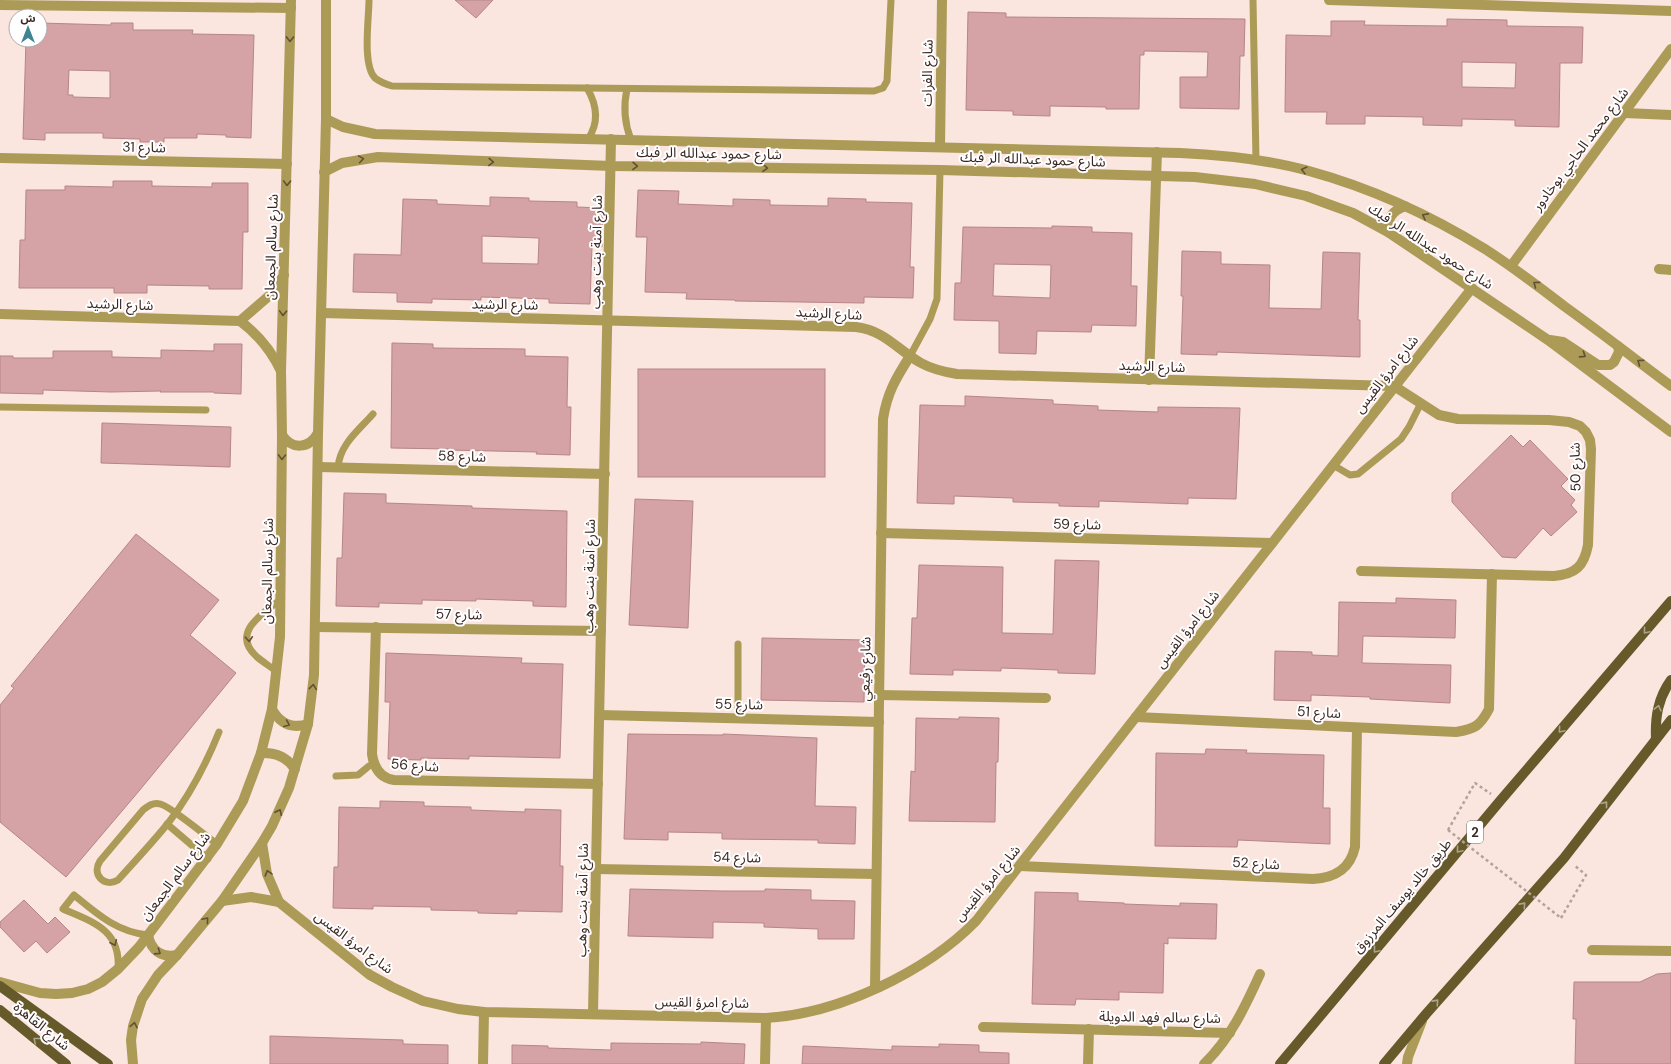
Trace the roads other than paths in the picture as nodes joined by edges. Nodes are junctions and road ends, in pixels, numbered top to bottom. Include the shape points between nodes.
1 (326, 0) edge
2 (369, 0) edge
3 (891, 0) edge
4 (942, 0) edge
5 (1253, 0) edge
6 (1329, 0) edge
7 (1439, 2) edge
8 (90, 3) edge
9 (291, 4) edge
10 (0, 5) edge
11 (1671, 12) edge
12 (1671, 49) edge
13 (588, 88) junction
14 (627, 89) junction
15 (1625, 113) junction
16 (1671, 115) edge
17 (326, 119) junction
18 (588, 139) junction
19 (612, 140) junction
20 (631, 140) junction
21 (940, 147) junction
22 (1157, 152) junction
23 (0, 158) edge
24 (1256, 160) junction
25 (287, 164) junction
26 (611, 166) junction
27 (940, 170) junction
28 (324, 172) junction
29 (1156, 176) junction
30 (1405, 206) junction
31 (1388, 232) junction
32 (1511, 266) junction
33 (1659, 270) dead end
34 (1671, 270) edge
35 (284, 275) junction
36 (1472, 288) junction
37 (322, 313) junction
38 (0, 314) edge
39 (609, 320) junction
40 (240, 321) junction
41 (1548, 340) junction
42 (1618, 346) junction
43 (910, 356) junction
44 (281, 371) junction
45 (1149, 380) junction
46 (1394, 386) junction
47 (1671, 386) edge
48 (1421, 403) junction
49 (0, 407) edge
50 (206, 410) dead end
51 (373, 414) dead end
52 (1671, 432) edge
53 (318, 433) junction
54 (282, 435) junction
55 (1332, 465) junction
56 (318, 467) junction
57 (338, 467) junction
58 (605, 474) junction
59 (881, 533) junction
60 (1272, 542) junction
61 (1361, 571) dead end
62 (1492, 574) junction
63 (280, 600) junction
64 (1671, 601) edge
65 (316, 627) junction
66 (376, 627) junction
67 (601, 631) junction
68 (738, 644) dead end
69 (277, 672) junction
70 (1671, 680) edge
71 (879, 695) junction
72 (1046, 698) dead end
73 (272, 709) junction
74 (600, 715) junction
75 (1136, 717) junction
76 (738, 718) junction
77 (1671, 720) edge
78 (879, 722) junction
79 (308, 724) junction
80 (1357, 728) junction
81 (219, 732) dead end
82 (1656, 739) junction
83 (261, 753) junction
84 (374, 764) junction
85 (295, 769) junction
86 (336, 776) dead end
87 (598, 784) junction
88 (175, 813) junction
89 (167, 824) junction
90 (262, 843) junction
91 (217, 844) junction
92 (208, 859) junction
93 (1020, 866) junction
94 (596, 869) junction
95 (876, 874) junction
96 (222, 901) junction
97 (279, 902) junction
98 (148, 935) junction
99 (1592, 950) dead end
100 (1671, 952) edge
101 (177, 955) junction
102 (118, 969) junction
103 (1260, 974) dead end
104 (0, 982) edge
105 (0, 986) edge
106 (875, 988) junction
107 (0, 1010) edge
108 (484, 1012) junction
109 (593, 1014) junction
110 (1426, 1014) junction
111 (766, 1018) junction
112 (983, 1027) dead end
113 (1088, 1029) junction
114 (1230, 1032) junction
115 (66, 1064) edge
116 (108, 1064) edge
117 (133, 1064) edge
118 (483, 1064) edge
119 (765, 1064) edge
120 (1088, 1064) edge
121 (1204, 1064) edge
122 (1280, 1064) edge
123 (1384, 1064) edge
124 (1407, 1064) edge

1 - 17 street
2 - 13 lane via 368,63 374,77 382,83 407,87
3 - 14 lane via 888,74 885,84 879,90
4 - 21 street, شارع الفرات
5 - 24 lane
6 - 7 street
7 - 11 street
8 - 9 street
8 - 10 street
9 -> 25 street, شارع سالم الجمعان
12 - 15 street, شارع محمد الحاجي بوخادور
13 - 14 lane
13 - 18 lane via 596,114
14 - 20 lane via 624,115
15 - 16 street
15 - 32 street, شارع محمد الحاجي بوخادور
17 - 18 street, شارع حمود عبدالله الر فبك via 348,129 375,134
17 - 28 street
18 - 19 street, شارع حمود عبدالله الر فبك
19 - 20 street, شارع حمود عبدالله الر فبك
19 - 26 street, شارع آمنة بنت وهب
20 - 21 street, شارع حمود عبدالله الر فبك
21 - 22 street, شارع حمود عبدالله الر فبك
22 - 24 street, شارع حمود عبدالله الر فبك
22 - 29 street
23 - 25 street, شارع 31
30 -> 24 street, شارع حمود عبدالله الر فبك via 1330,177
25 -> 35 street, شارع سالم الجمعان
26 -> 27 street, شارع حمود عبدالله الر فبك
28 -> 26 street, شارع حمود عبدالله الر فبك via 342,163 378,158
26 - 39 street, شارع آمنة بنت وهب
27 - 29 street, شارع حمود عبدالله الر فبك
27 - 43 lane via 937,300
28 - 37 street
29 - 31 street, شارع حمود عبدالله الر فبك via 1221,179 1283,190 1353,213
29 - 45 street
30 - 31 street via 1398,208 1389,218
32 -> 30 street, شارع حمود عبدالله الر فبك via 1459,234
31 - 36 street, شارع حمود عبدالله الر فبك
42 -> 32 street, شارع حمود عبدالله الر فبك
33 - 34 street
35 - 40 street via 270,295
35 -> 44 street, شارع سالم الجمعان
36 - 41 street, شارع حمود عبدالله الر فبك
36 - 46 street, شارع امرؤ القيس
37 - 39 street, شارع الرشيد
37 - 53 street
38 - 40 street, شارع الرشيد
39 - 43 street, شارع الرشيد via 865,328 883,335
39 - 58 street, شارع آمنة بنت وهب
40 - 44 street via 267,346
41 -> 42 street via 1563,342 1598,365 1604,366 1614,362 1619,352
41 - 52 street, شارع حمود عبدالله الر فبك
47 -> 42 street, شارع حمود عبدالله الر فبك
43 - 45 street, شارع الرشيد via 928,367 957,374
43 - 59 street, شارع رفيعي via 890,389 883,419
44 - 54 street, شارع سالم الجمعان
45 - 46 street, شارع الرشيد
46 - 48 street, شارع 50
46 - 55 street, شارع امرؤ القيس
48 - 55 lane via 1401,439 1358,474 1350,475
48 - 62 street, شارع 50 via 1439,415 1452,418 1568,422 1580,426 1589,436 1591,449 1588,545 1586,557 1580,566 1562,575
49 - 50 lane
51 - 57 lane via 347,442 340,454
53 - 54 street via 315,439 304,446 291,444
53 - 56 street
54 -> 63 street, شارع سالم الجمعان
55 - 60 street, شارع امرؤ القيس
56 - 57 street, شارع 58
56 - 65 street
57 - 58 street, شارع 58
58 - 67 street, شارع آمنة بنت وهب
59 - 60 street, شارع 59
59 - 71 street, شارع رفيعي
60 - 75 street, شارع امرؤ القيس
61 - 62 street, شارع 50
62 - 80 street, شارع 51 via 1489,709 1482,722 1472,729 1456,732
63 - 69 street, شارع سالم الجمعان
63 -> 69 lane via 253,622 247,636 252,651
64 -> 122 main road, طريق خالد يوسف المرزوق / 2
65 - 66 street, شارع 57
79 -> 65 street
66 - 67 street, شارع 57
66 - 84 street, شارع 56 via 372,754
67 - 74 street, شارع آمنة بنت وهب
68 - 76 lane
69 - 73 street, شارع سالم الجمعان
82 -> 70 main road via 1657,709
71 - 72 street
71 - 78 street, شارع رفيعي
73 -> 79 street via 287,725 294,727
73 - 83 street, شارع سالم الجمعان
74 - 76 street, شارع 55
74 - 87 street, شارع آمنة بنت وهب
75 - 80 street, شارع 51
75 - 93 street, شارع امرؤ القيس
76 - 78 street, شارع 55
77 - 82 main road
78 - 95 street, شارع رفيعي
79 - 85 street
80 - 93 street, شارع 52 via 1355,847 1348,864 1334,876 1313,879
81 - 88 lane via 205,763
110 -> 82 main road via 1564,858
83 - 85 street via 281,756
83 - 91 street, شارع سالم الجمعان via 243,801
84 - 86 lane via 358,775
84 - 87 street, شارع 56 via 381,775 389,780
90 -> 85 street via 281,807
87 - 94 street, شارع آمنة بنت وهب
88 - 89 lane
88 - 89 lane via 163,804 147,806 100,861 96,869 99,878 110,884 118,880
88 - 91 lane
89 - 92 lane
90 - 96 street
97 -> 90 street, شارع امرؤ القيس via 267,874
91 - 92 street, شارع سالم الجمعان
92 - 98 street, شارع سالم الجمعان
93 - 106 street, شارع امرؤ القيس via 965,933 931,959
94 - 95 street, شارع 54
94 - 109 street, شارع آمنة بنت وهب
95 - 106 street, شارع رفيعي
96 - 97 street, شارع امرؤ القيس via 251,897
101 -> 96 street
97 - 108 street, شارع امرؤ القيس via 370,975 392,987 409,996 440,1005
98 -> 101 street via 149,942 158,953
98 - 102 street, شارع سالم الجمعان
98 -> 102 lane via 128,932 110,924 74,895 63,909 104,929 114,943
99 - 100 street
117 -> 101 street via 131,1040 137,1012 149,987
102 - 104 street, شارع سالم الجمعان via 102,982 72,993 40,993
103 - 114 street, شارع سالم فهد الدويلة
105 - 116 main road
106 - 111 street, شارع امرؤ القيس via 822,1009 788,1017
115 -> 107 main road, شارع القاهرة
108 - 109 street, شارع امرؤ القيس
108 - 118 street
109 - 111 street, شارع امرؤ القيس
110 - 123 main road
110 - 124 street
111 - 119 street
112 - 113 street, شارع سالم فهد الدويلة
113 - 114 street, شارع سالم فهد الدويلة
113 - 120 street, شارع سالم فهد الدويلة
114 - 121 street, شارع سالم فهد الدويلة

